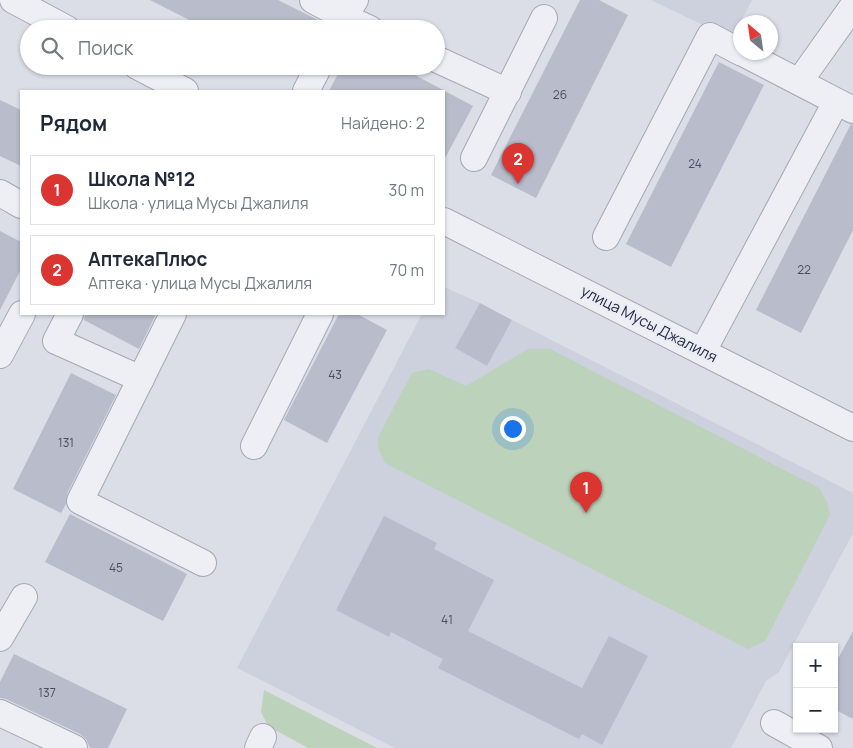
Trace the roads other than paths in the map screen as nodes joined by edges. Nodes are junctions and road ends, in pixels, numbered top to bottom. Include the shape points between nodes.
1 (12, 0) edge
2 (313, 0) edge
3 (853, 6) edge
4 (346, 15) edge
5 (544, 18) dead end
6 (50, 20) edge
7 (733, 48) edge
8 (756, 60) edge
9 (445, 63) edge
10 (314, 75) edge
11 (140, 76) edge
12 (799, 82) junction
13 (182, 90) edge
14 (307, 90) edge
15 (508, 92) junction
16 (845, 106) edge
17 (474, 158) dead end
18 (0, 193) edge
19 (20, 204) edge
20 (445, 222) edge
21 (606, 237) dead end
22 (21, 315) edge
23 (69, 315) edge
24 (173, 315) edge
25 (320, 315) edge
26 (703, 351) junction
27 (0, 355) edge
28 (141, 379) junction
29 (853, 428) edge
30 (254, 446) dead end
31 (203, 563) dead end
32 (24, 597) dead end
33 (0, 638) edge
34 (0, 713) edge
35 (774, 724) dead end
36 (74, 748) edge
37 (819, 748) edge

1 - 6 street
2 - 4 street
3 - 12 street
5 - 15 street
7 - 21 street via 710,36
8 - 12 street
9 - 15 street
10 - 14 street
11 - 13 street
12 - 16 street
15 - 17 street
16 - 26 street
18 - 19 street
20 - 26 street, улица Мусы Джалиля
22 - 27 street
23 - 28 street via 56,341
24 - 28 street
25 - 30 street
26 - 29 street, улица Мусы Джалиля
28 - 31 street via 80,501
32 - 33 street
34 - 36 street
35 - 37 street

